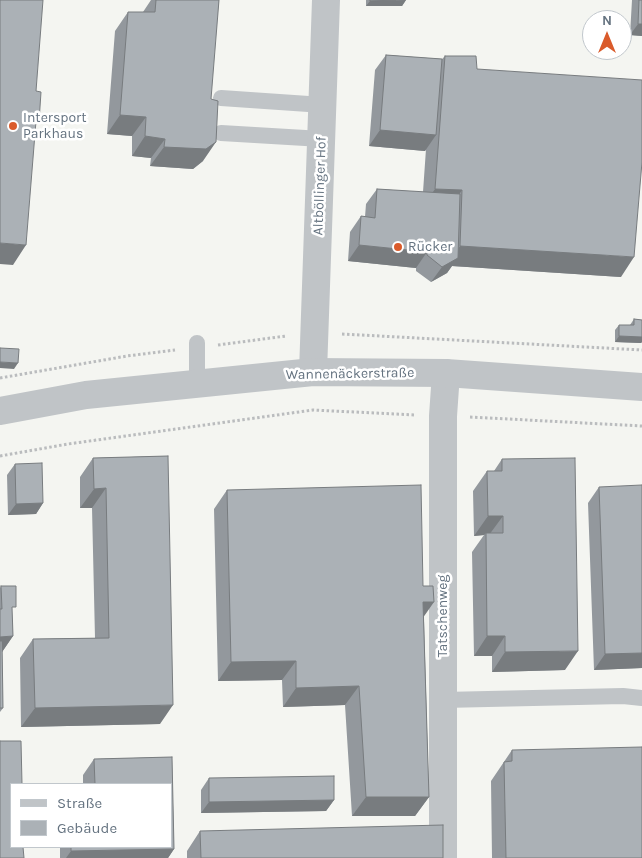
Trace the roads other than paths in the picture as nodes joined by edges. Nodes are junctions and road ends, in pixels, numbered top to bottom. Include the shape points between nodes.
1 (326, 0) edge
2 (221, 98) dead end
3 (323, 105) junction
4 (221, 133) dead end
5 (322, 139) junction
6 (197, 343) dead end
7 (313, 372) junction
8 (446, 373) junction
9 (197, 384) junction
10 (642, 387) edge
11 (0, 411) edge
12 (642, 698) edge
13 (443, 700) junction
14 (443, 858) edge

1 - 3 street, Altböllinger Hof
2 - 3 lane
3 - 5 street, Altböllinger Hof
4 - 5 lane
5 - 7 street, Altböllinger Hof
6 - 9 lane
7 - 8 street, Wannenäckerstraße
7 - 9 street, Wannenäckerstraße
8 - 10 street, Wannenäckerstraße
8 - 13 street, Tatschenweg via 443,416
9 - 11 street, Wannenäckerstraße via 86,395
12 - 13 lane
13 - 14 street, Tatschenweg

